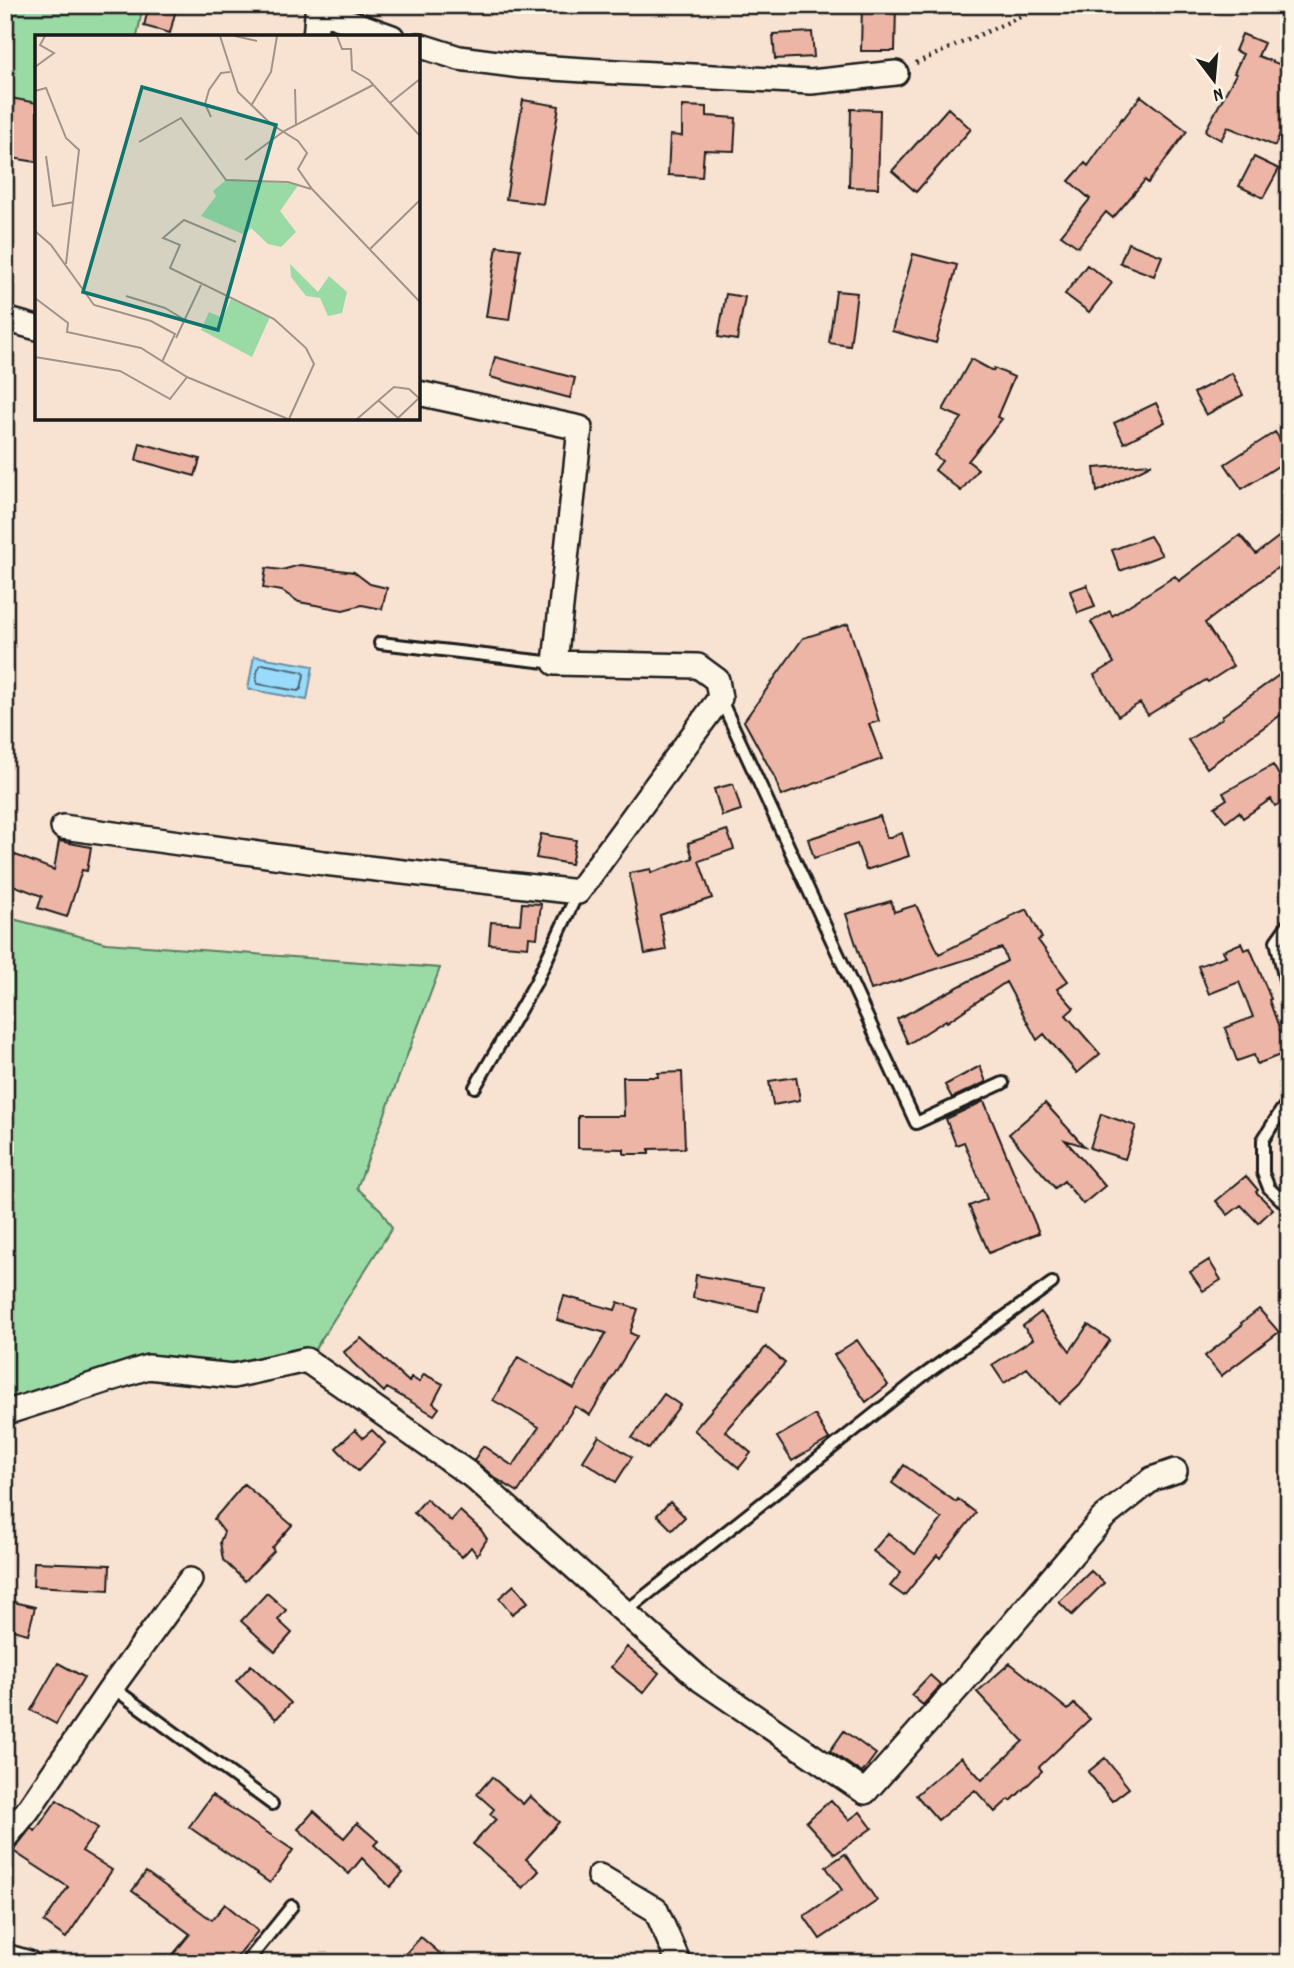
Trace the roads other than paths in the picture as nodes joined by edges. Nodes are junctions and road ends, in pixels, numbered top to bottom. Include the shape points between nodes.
1 (318, 8) edge
2 (315, 35) edge
3 (387, 35) edge
4 (420, 47) edge
5 (896, 72) road end
6 (5, 319) edge
7 (35, 327) edge
8 (420, 393) edge
9 (380, 643) dead end
10 (555, 663) junction
11 (720, 698) junction
12 (63, 827) dead end
13 (578, 892) junction
14 (1289, 923) edge
15 (1289, 998) edge
16 (1003, 1083) dead end
17 (475, 1087) dead end
18 (1289, 1101) edge
19 (1289, 1207) edge
20 (1052, 1283) dead end
21 (5, 1413) edge
22 (1175, 1471) dead end
23 (190, 1580) dead end
24 (624, 1613) junction
25 (111, 1687) junction
26 (272, 1804) dead end
27 (5, 1838) edge
28 (599, 1876) dead end
29 (292, 1906) dead end
30 (5, 1956) edge
31 (29, 1963) edge
32 (246, 1963) edge
33 (679, 1963) edge

1 - 2 street
1 - 3 street
4 - 5 street via 459,58 616,72 811,82
6 - 7 street
8 - 10 street via 580,428
9 - 10 lane
10 - 11 street via 698,666 717,680
11 - 13 street
11 - 16 lane via 916,1123
12 - 13 street
13 - 17 lane via 536,982
14 - 15 lane via 1276,941
18 - 19 lane via 1263,1140 1263,1173 1269,1188
20 - 24 lane via 920,1378
21 - 24 street via 148,1367 233,1376 306,1360 472,1476
22 - 24 street via 1152,1479 1103,1518 865,1792 701,1680
23 - 25 street
25 - 26 lane
25 - 27 street
28 - 33 street via 656,1910
29 - 32 lane
30 - 31 street

